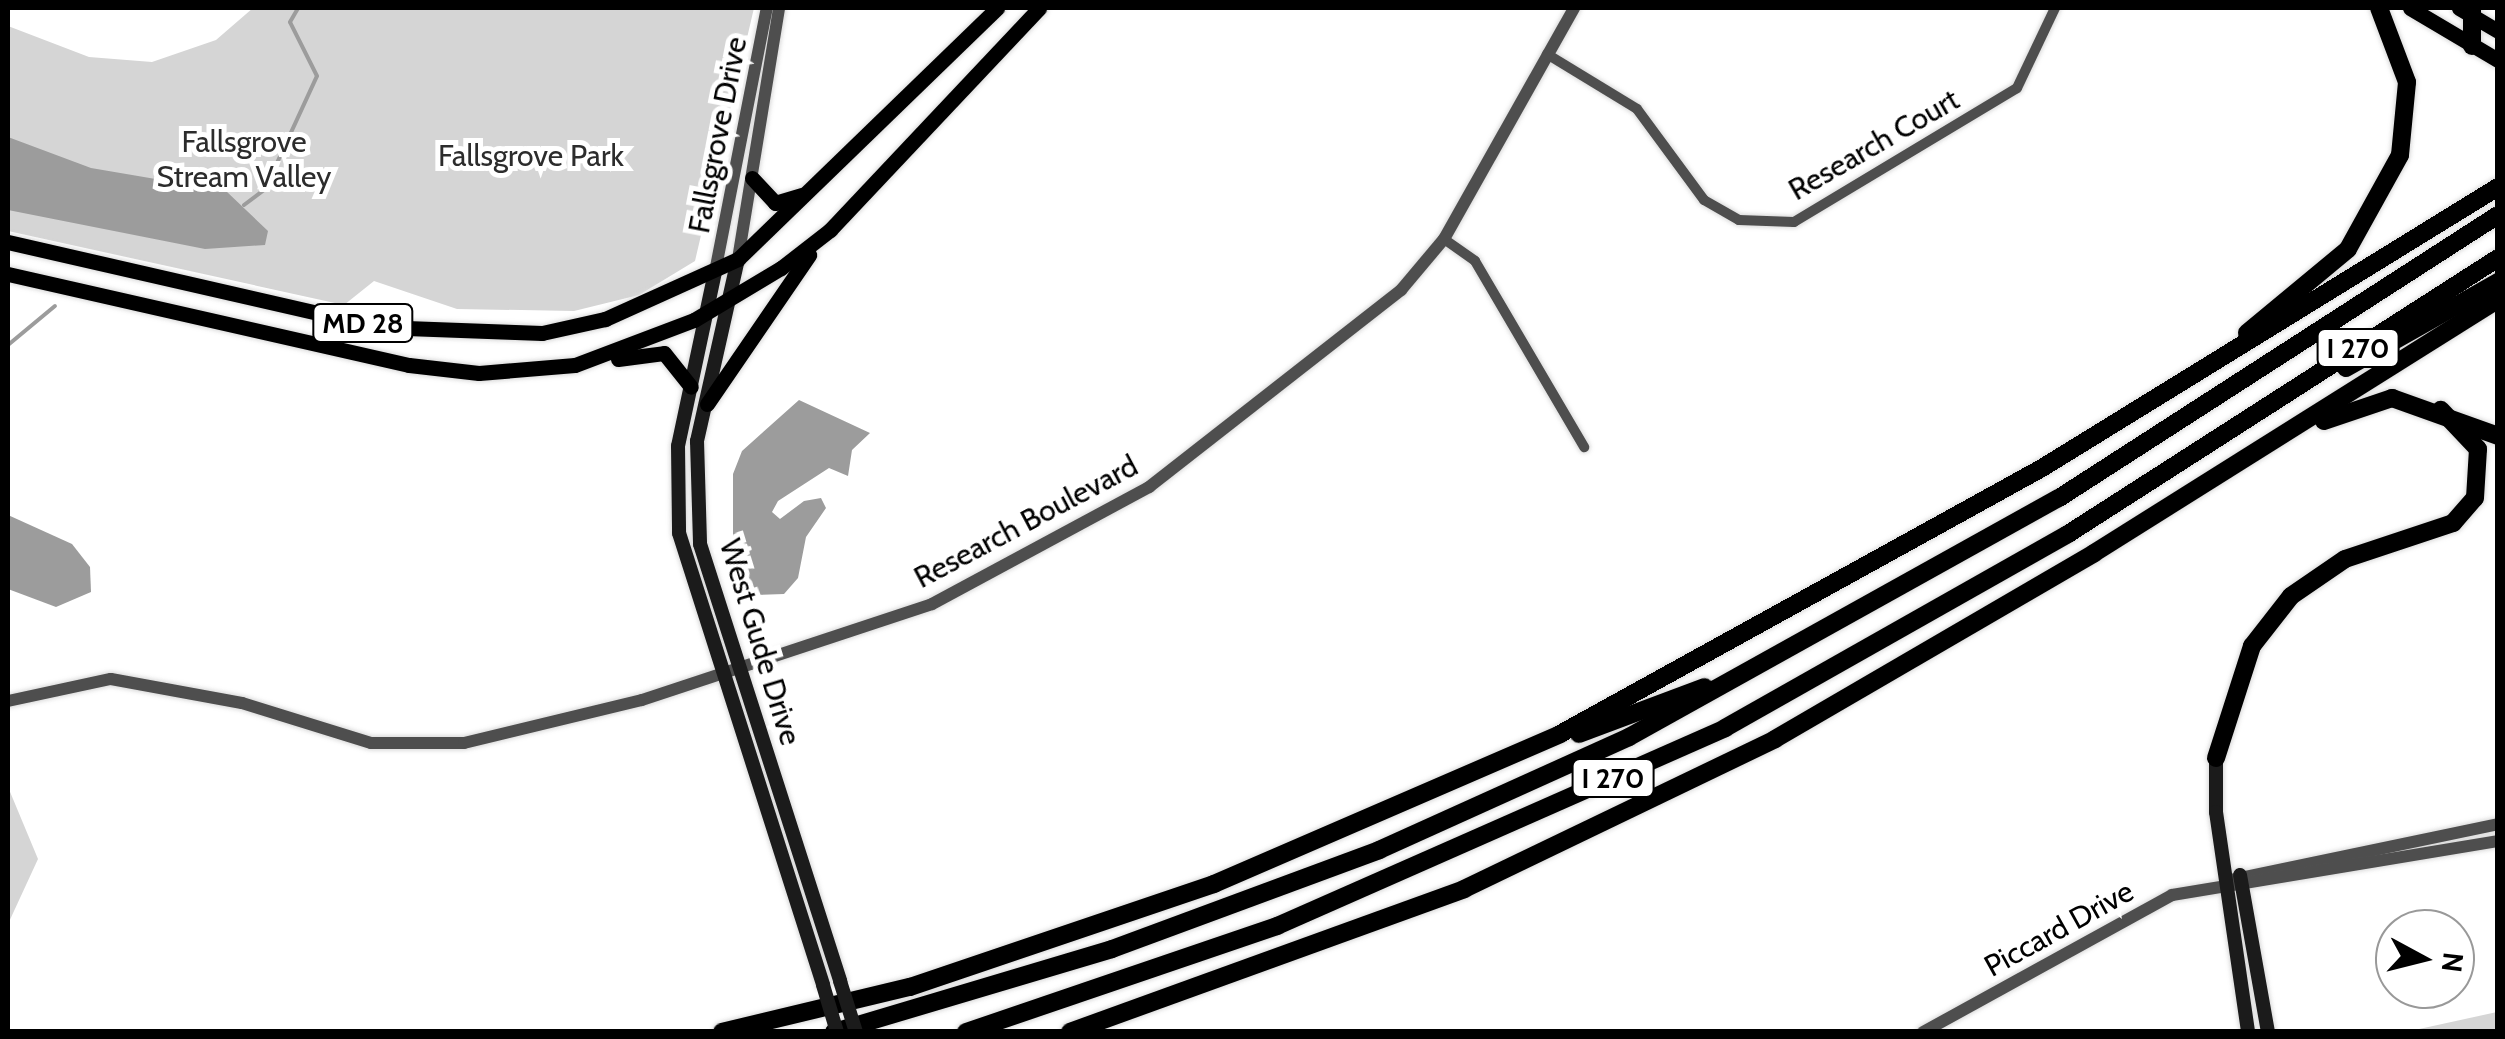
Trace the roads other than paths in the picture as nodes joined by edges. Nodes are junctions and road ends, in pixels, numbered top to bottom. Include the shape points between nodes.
1 (767, 8) edge
2 (779, 8) edge
3 (997, 8) edge
4 (1039, 8) edge
5 (1574, 8) edge
6 (2055, 8) edge
7 (2378, 8) edge
8 (2410, 8) edge
9 (2466, 9) edge
10 (2498, 31) edge
11 (2472, 46) junction
12 (1547, 54) junction
13 (2498, 60) edge
14 (752, 178) junction
15 (820, 187) junction
16 (2498, 187) edge
17 (2498, 216) edge
18 (830, 230) junction
19 (1444, 238) junction
20 (8, 242) edge
21 (2498, 258) edge
22 (738, 260) junction
23 (715, 272) junction
24 (8, 274) edge
25 (2498, 282) edge
26 (2498, 300) edge
27 (732, 301) junction
28 (706, 313) junction
29 (574, 365) junction
30 (2179, 386) junction
31 (691, 387) junction
32 (707, 404) junction
33 (2441, 410) junction
34 (2498, 436) edge
35 (2218, 438) junction
36 (1584, 447) dead end
37 (2094, 553) junction
38 (1780, 658) junction
39 (736, 668) junction
40 (718, 675) junction
41 (8, 701) edge
42 (2216, 758) joint
43 (1456, 781) junction
44 (2498, 824) edge
45 (2498, 841) edge
46 (2242, 882) junction
47 (2225, 884) junction
48 (722, 1032) edge
49 (835, 1032) edge
50 (856, 1032) edge
51 (966, 1032) edge
52 (1070, 1032) edge
53 (1923, 1032) edge
54 (2248, 1032) edge
55 (2268, 1032) edge

1 - 23 street, Fallsgrove Drive
2 - 14 street, Fallsgrove Drive
3 - 15 main road, MD 28
4 - 18 main road, MD 28
5 - 12 street, Research Boulevard
6 - 12 street, Research Court via 2012,92 1794,222 1739,220 1704,200 1637,109
7 - 30 highway via 2408,82 2400,155 2377,208 2323,274
8 - 11 main road
9 - 10 main road
9 - 11 highway
11 - 13 main road
12 - 19 street, Research Boulevard
14 - 15 main road via 783,204
14 - 22 street, Fallsgrove Drive
15 - 22 main road, MD 28
16 - 30 highway, I 270
17 - 38 highway, I 270 via 2059,498
18 - 27 main road, MD 28
18 - 32 main road via 756,321
19 - 36 street via 1475,261
19 - 39 street, Research Boulevard via 1402,290 1122,504 932,604
20 - 23 main road, MD 28 via 379,327 461,335 542,333 605,319
21 - 35 highway, I 270
22 - 23 main road, MD 28
22 - 27 main road, West Gude Drive
23 - 28 main road, West Gude Drive
24 - 29 main road, MD 28 via 408,365 480,373
25 - 35 highway
26 - 37 highway, I 270
27 - 28 main road, MD 28
27 - 32 main road, West Gude Drive
28 - 29 main road, MD 28
28 - 31 main road, West Gude Drive
29 - 31 main road via 664,353
30 - 43 highway, I 270 via 1736,643
31 - 40 main road, West Gude Drive via 678,446 679,533
32 - 39 main road, West Gude Drive via 696,514
33 - 34 highway
33 - 37 highway via 2392,398 2361,404
33 - 42 highway via 2478,449 2474,498 2453,522 2345,558 2291,596 2252,646
35 - 51 highway, I 270 via 2068,534 1725,728 1277,926
37 - 52 highway, I 270 via 1865,692 1616,819 1298,954
38 - 43 highway
38 - 49 highway, I 270 via 1379,850 1112,949
39 - 40 street, Research Boulevard
39 - 50 main road, West Gude Drive, bridge
40 - 41 street, Research Boulevard via 464,742 370,743 242,703 112,679
40 - 49 main road, West Gude Drive, bridge
42 - 47 main road
43 - 48 highway, I 270 via 1075,934 910,987
44 - 46 street, Piccard Drive
45 - 46 street, Piccard Drive
46 - 47 street, Piccard Drive
46 - 55 main road
47 - 53 street, Piccard Drive via 2172,895
47 - 54 main road

